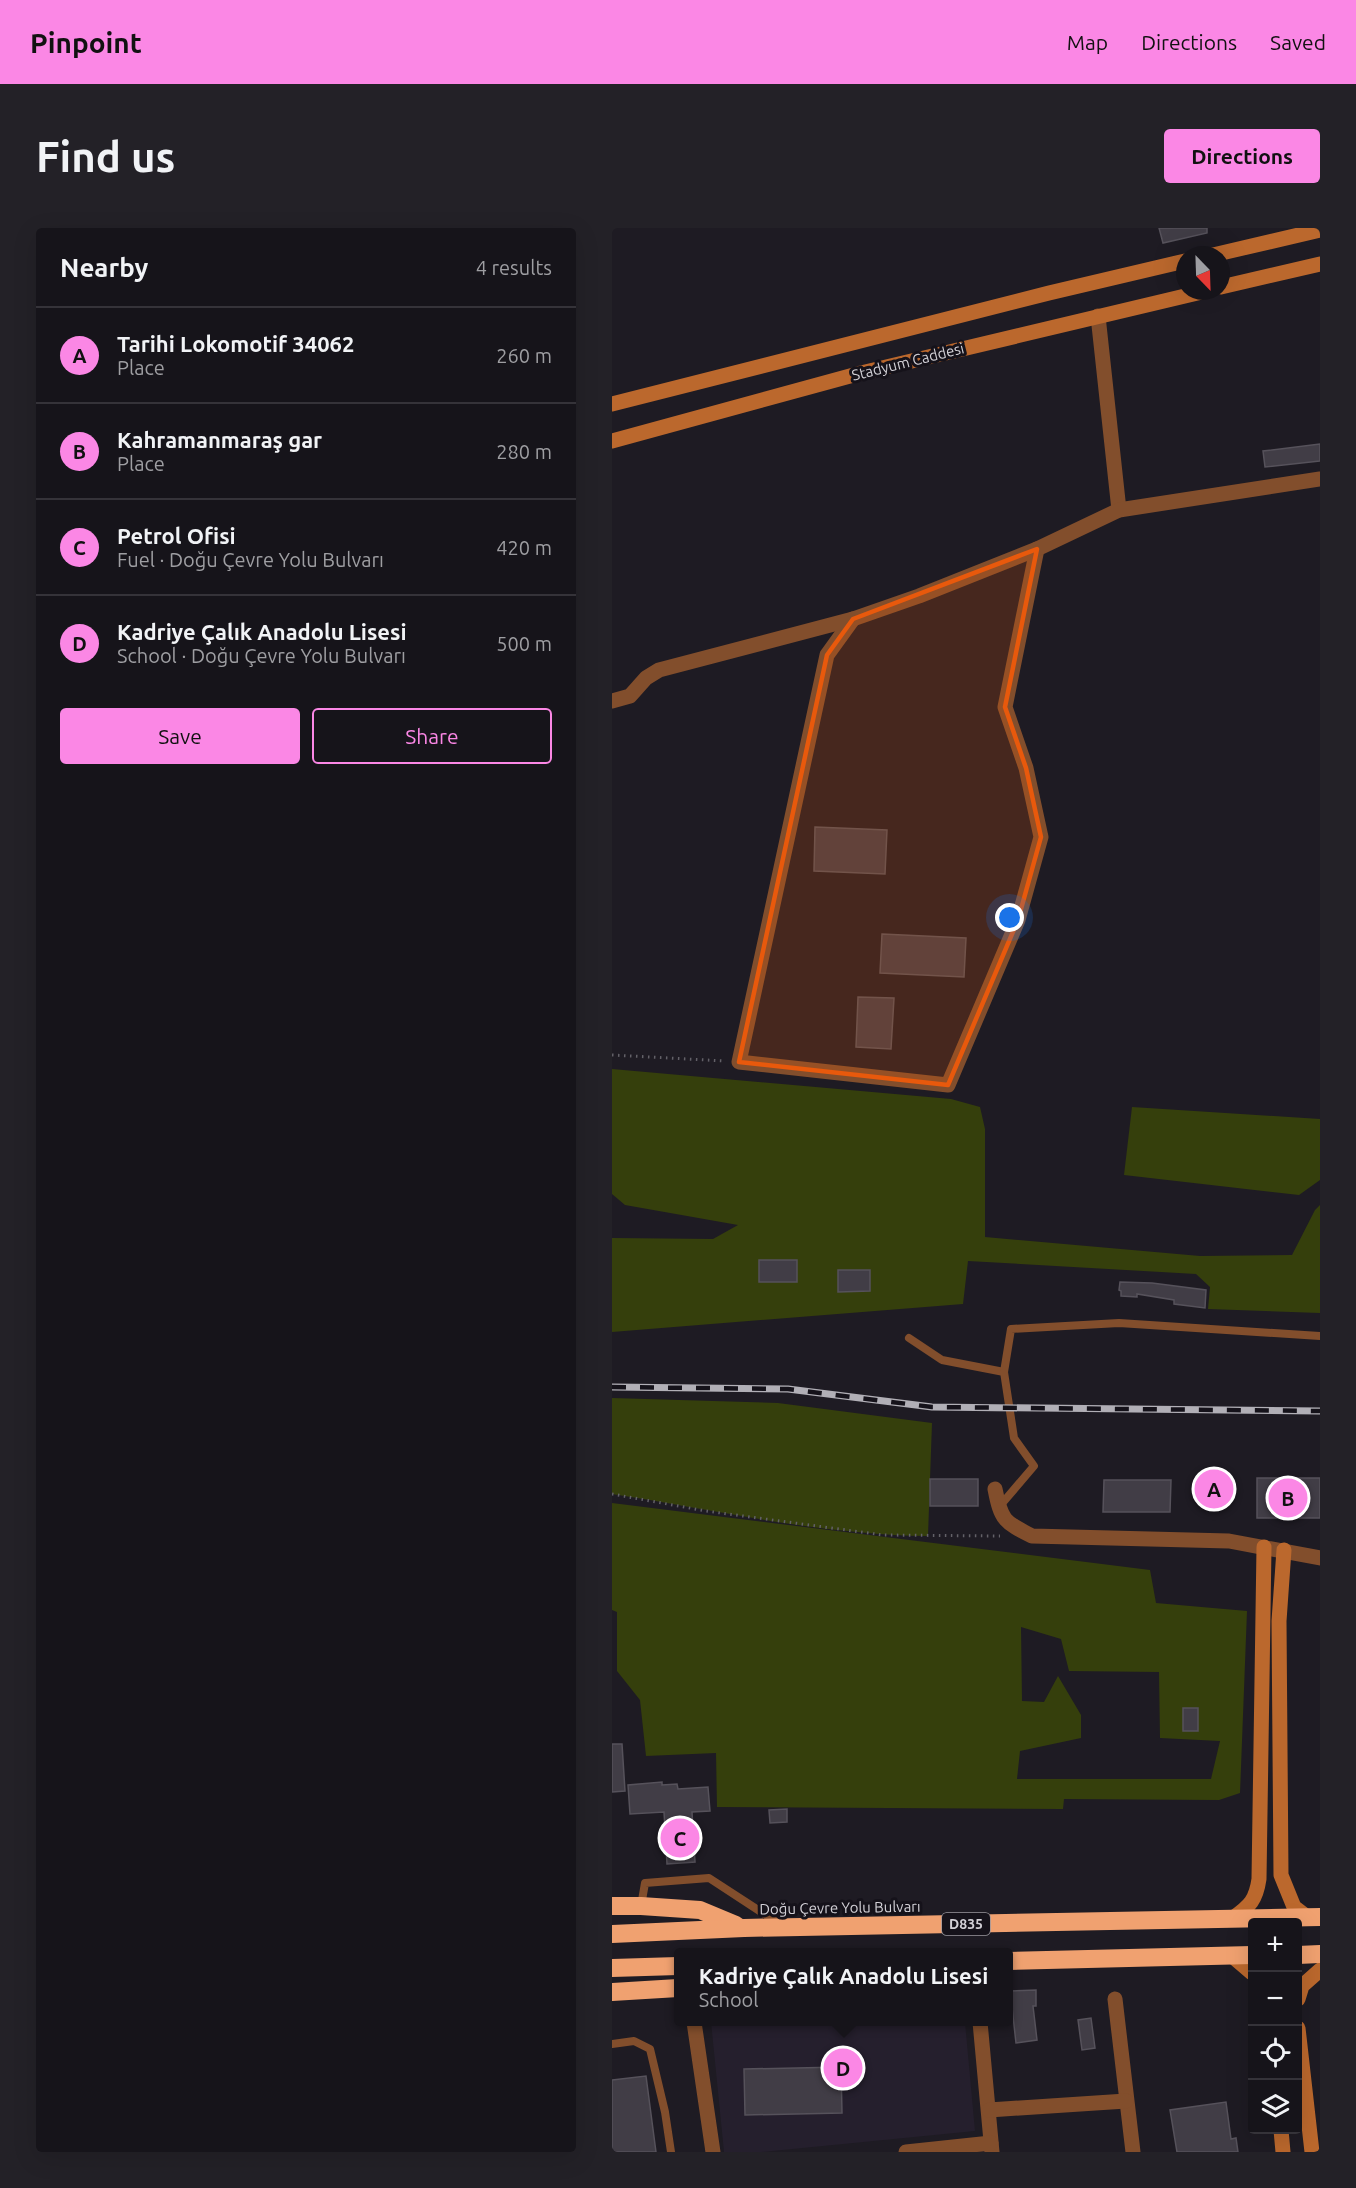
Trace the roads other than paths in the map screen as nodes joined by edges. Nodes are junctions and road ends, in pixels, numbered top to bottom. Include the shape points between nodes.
1 (1320, 230) edge
2 (1230, 251) edge
3 (1176, 263) edge
4 (1320, 264) edge
5 (1230, 285) edge
6 (1176, 298) edge
7 (1098, 316) junction
8 (612, 404) edge
9 (612, 441) edge
10 (1320, 479) edge
11 (1119, 510) junction
12 (1037, 549) junction
13 (853, 619) junction
14 (612, 701) edge
15 (1320, 1336) edge
16 (909, 1338) dead end
17 (1004, 1372) junction
18 (995, 1489) dead end
19 (998, 1508) junction
20 (1264, 1547) junction
21 (1284, 1550) junction
22 (1320, 1558) edge
23 (612, 1906) edge
24 (641, 1906) junction
25 (1313, 1917) edge
26 (1233, 1918) junction
27 (744, 1928) junction
28 (786, 1928) junction
29 (612, 1934) edge
30 (1320, 1954) edge
31 (1231, 1955) junction
32 (1248, 1955) edge
33 (1302, 1955) edge
34 (1013, 1961) edge
35 (674, 1966) edge
36 (612, 1968) edge
37 (1320, 1970) edge
38 (1251, 1972) edge
39 (1302, 1986) edge
40 (674, 1988) edge
41 (612, 1992) edge
42 (1116, 1999) dead end
43 (695, 2026) edge
44 (980, 2026) edge
45 (612, 2044) edge
46 (1302, 2063) edge
47 (1126, 2101) junction
48 (989, 2110) junction
49 (1281, 2134) edge
50 (992, 2147) edge
51 (671, 2152) edge
52 (713, 2152) edge
53 (906, 2152) edge
54 (1133, 2152) edge
55 (1283, 2152) edge
56 (1312, 2152) edge

1 - 2 main road
3 - 8 main road
4 - 5 main road
6 - 7 main road, Stadyum Caddesi
7 - 9 main road, Stadyum Caddesi via 861,373
7 - 11 street
10 - 11 street
11 - 12 street
12 - 13 street
12 - 13 street via 1005,707 1026,768 1041,837 1018,920 948,1085 739,1062 827,655
13 - 14 street via 659,670 630,696
15 - 17 lane via 1119,1323 1011,1329
16 - 17 lane via 942,1360
17 - 19 lane via 1014,1438 1034,1466
18 - 19 street
19 - 20 street via 1009,1525 1032,1536 1229,1541
20 - 21 street
20 - 26 main road via 1260,1879 1257,1895
21 - 22 street
21 - 25 main road via 1279,1621 1281,1875 1294,1907
23 - 24 highway
24 - 27 highway via 700,1910
24 - 28 lane via 645,1883 709,1878
25 - 26 highway, Doğu Çevre Yolu Bulvarı / D835
26 - 28 highway, Doğu Çevre Yolu Bulvarı / D835
27 - 28 highway, Doğu Çevre Yolu Bulvarı / D835
27 - 29 highway, Doğu Çevre Yolu Bulvarı / D835
30 - 33 highway
31 - 32 highway
31 - 34 highway
31 - 38 main road
35 - 36 highway
37 - 39 main road
40 - 41 highway
42 - 47 street
43 - 52 street
44 - 48 street
45 - 51 lane via 634,2041 650,2049
46 - 56 main road
47 - 48 street
47 - 54 street
48 - 50 street
49 - 55 main road
50 - 53 street

